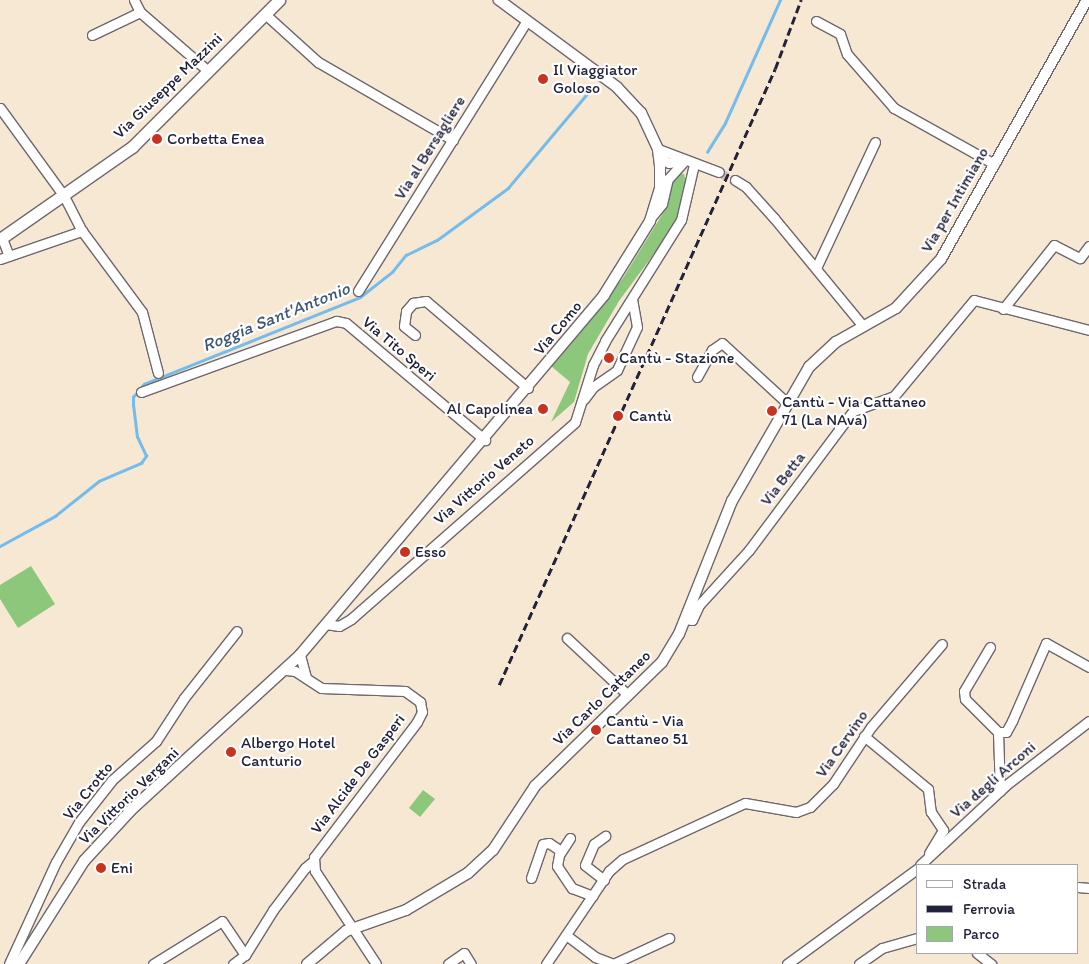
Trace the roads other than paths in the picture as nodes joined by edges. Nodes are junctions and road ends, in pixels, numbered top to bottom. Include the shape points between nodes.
1 (134, 0) edge
2 (279, 0) edge
3 (499, 0) edge
4 (1083, 2) edge
5 (140, 12) junction
6 (265, 14) junction
7 (527, 21) junction
8 (816, 22) dead end
9 (92, 35) dead end
10 (208, 71) junction
11 (0, 108) edge
12 (452, 140) junction
13 (875, 142) dead end
14 (659, 153) junction
15 (684, 162) junction
16 (694, 164) junction
17 (994, 164) junction
18 (719, 172) tunnel mouth
19 (735, 180) tunnel mouth
20 (64, 196) junction
21 (653, 215) junction
22 (82, 231) junction
23 (1, 239) edge
24 (1089, 246) edge
25 (4, 257) edge
26 (816, 268) junction
27 (358, 291) dead end
28 (632, 299) junction
29 (1003, 309) junction
30 (864, 326) junction
31 (1089, 330) edge
32 (414, 335) dead end
33 (158, 373) dead end
34 (697, 377) dead end
35 (528, 388) junction
36 (141, 392) dead end
37 (582, 402) junction
38 (787, 403) junction
39 (485, 440) junction
40 (685, 619) junction
41 (326, 624) junction
42 (237, 631) dead end
43 (567, 638) dead end
44 (942, 644) dead end
45 (990, 647) dead end
46 (300, 655) junction
47 (1089, 667) edge
48 (286, 670) junction
49 (307, 681) junction
50 (628, 695) junction
51 (1088, 722) edge
52 (998, 732) junction
53 (864, 736) junction
54 (1000, 791) junction
55 (605, 836) dead end
56 (570, 838) dead end
57 (561, 851) junction
58 (313, 861) junction
59 (921, 864) edge
60 (921, 864) edge
61 (914, 877) edge
62 (531, 878) dead end
63 (604, 880) junction
64 (593, 896) junction
65 (352, 928) junction
66 (566, 935) junction
67 (669, 938) dead end
68 (916, 939) edge
69 (977, 954) edge
70 (245, 955) junction
71 (9, 964) edge
72 (18, 964) edge
73 (153, 964) edge
74 (233, 964) edge
75 (306, 964) edge
76 (376, 964) edge
77 (448, 964) edge
78 (471, 964) edge
79 (546, 964) edge
80 (788, 964) edge
81 (859, 964) edge
82 (991, 964) edge

1 - 5 street
2 - 6 main road, Via Giuseppe Mazzini
3 - 7 street, Via Como
4 - 17 street, Via per Intimiano
5 - 9 street
5 - 10 street
6 - 10 main road, Via Giuseppe Mazzini
6 - 12 street via 318,62
7 - 12 street, Via al Bersagliere
7 - 14 street, Via Como via 626,95 641,113
8 - 17 street via 840,34 847,54 894,108
10 - 20 main road, Via Giuseppe Mazzini via 132,147
11 - 20 street
12 - 27 street, Via al Bersagliere
13 - 26 street
14 - 15 street via 669,162
14 - 21 street, Via Como via 660,188
15 - 16 street
15 - 21 street via 672,173 662,204
16 - 18 street
16 - 28 street, Via Vittorio Veneto via 681,220
17 - 30 street, Via per Intimiano via 941,259 896,308
19 - 26 street via 755,196
20 - 22 street
20 - 23 main road, Via Giuseppe Mazzini
21 - 35 street, Via Como via 609,289
22 - 25 street
22 - 33 street via 142,312
23 - 25 street
24 - 29 street via 1080,258 1054,244
26 - 30 street
28 - 37 street, Via Vittorio Veneto via 593,365
28 - 37 street, Via Vittorio Veneto via 637,327 616,374 593,387
29 - 31 street, Via Betta
29 - 40 street, Via Betta via 974,300 894,396 852,411 749,550 699,605 692,620
30 - 38 street, Via Carlo Cattaneo via 836,342 817,358
32 - 35 street via 404,326 406,311 413,303 426,301
34 - 38 street via 714,347 722,343
35 - 39 street, Via Como
36 - 39 street, Via Tito Speri via 336,321 346,324
37 - 41 street, Via Vittorio Veneto via 579,415 568,430 351,618 338,626
38 - 40 street, Via Carlo Cattaneo via 732,500
39 - 41 street, Via Como
40 - 50 street, Via Carlo Cattaneo via 662,662
41 - 46 street, Via Como
42 - 71 street, Via Crotto via 184,698 156,741 112,780 79,822 56,862
43 - 50 street
44 - 53 street, Via Cervino
45 - 52 street via 964,691 965,699
46 - 48 street, Via Como
46 - 49 street
47 - 52 street via 1046,643 1012,721 1006,732
48 - 49 street, Via Alcide De Gasperi via 294,671
48 - 72 street, Via Vittorio Vergani via 100,843 73,876
49 - 58 street, Via Alcide De Gasperi via 321,688 405,691 416,697 421,706 417,722
50 - 65 street, Via Carlo Cattaneo via 535,786 493,850 468,873 406,910
51 - 54 street, Via degli Arconi
52 - 54 street
53 - 59 street via 928,789 931,812 943,830
53 - 63 street, Via Cervino via 833,784 805,810 796,812 745,803 623,859
54 - 60 street, Via degli Arconi
55 - 63 street via 594,844 585,865
56 - 57 street
57 - 62 street via 549,843 543,844
57 - 64 street via 557,866 564,878 572,888
58 - 65 street via 315,871
58 - 70 street via 304,868 273,910
61 - 80 street, Via degli Arconi
63 - 64 street, Via Cervino
64 - 66 street, Via Cervino
65 - 75 street, Via Carlo Cattaneo
65 - 76 street
66 - 67 street via 595,957 613,964
66 - 79 street, Via Cervino
68 - 81 street via 882,948
69 - 82 street
70 - 73 street via 222,921
70 - 74 street
77 - 78 street via 464,954

